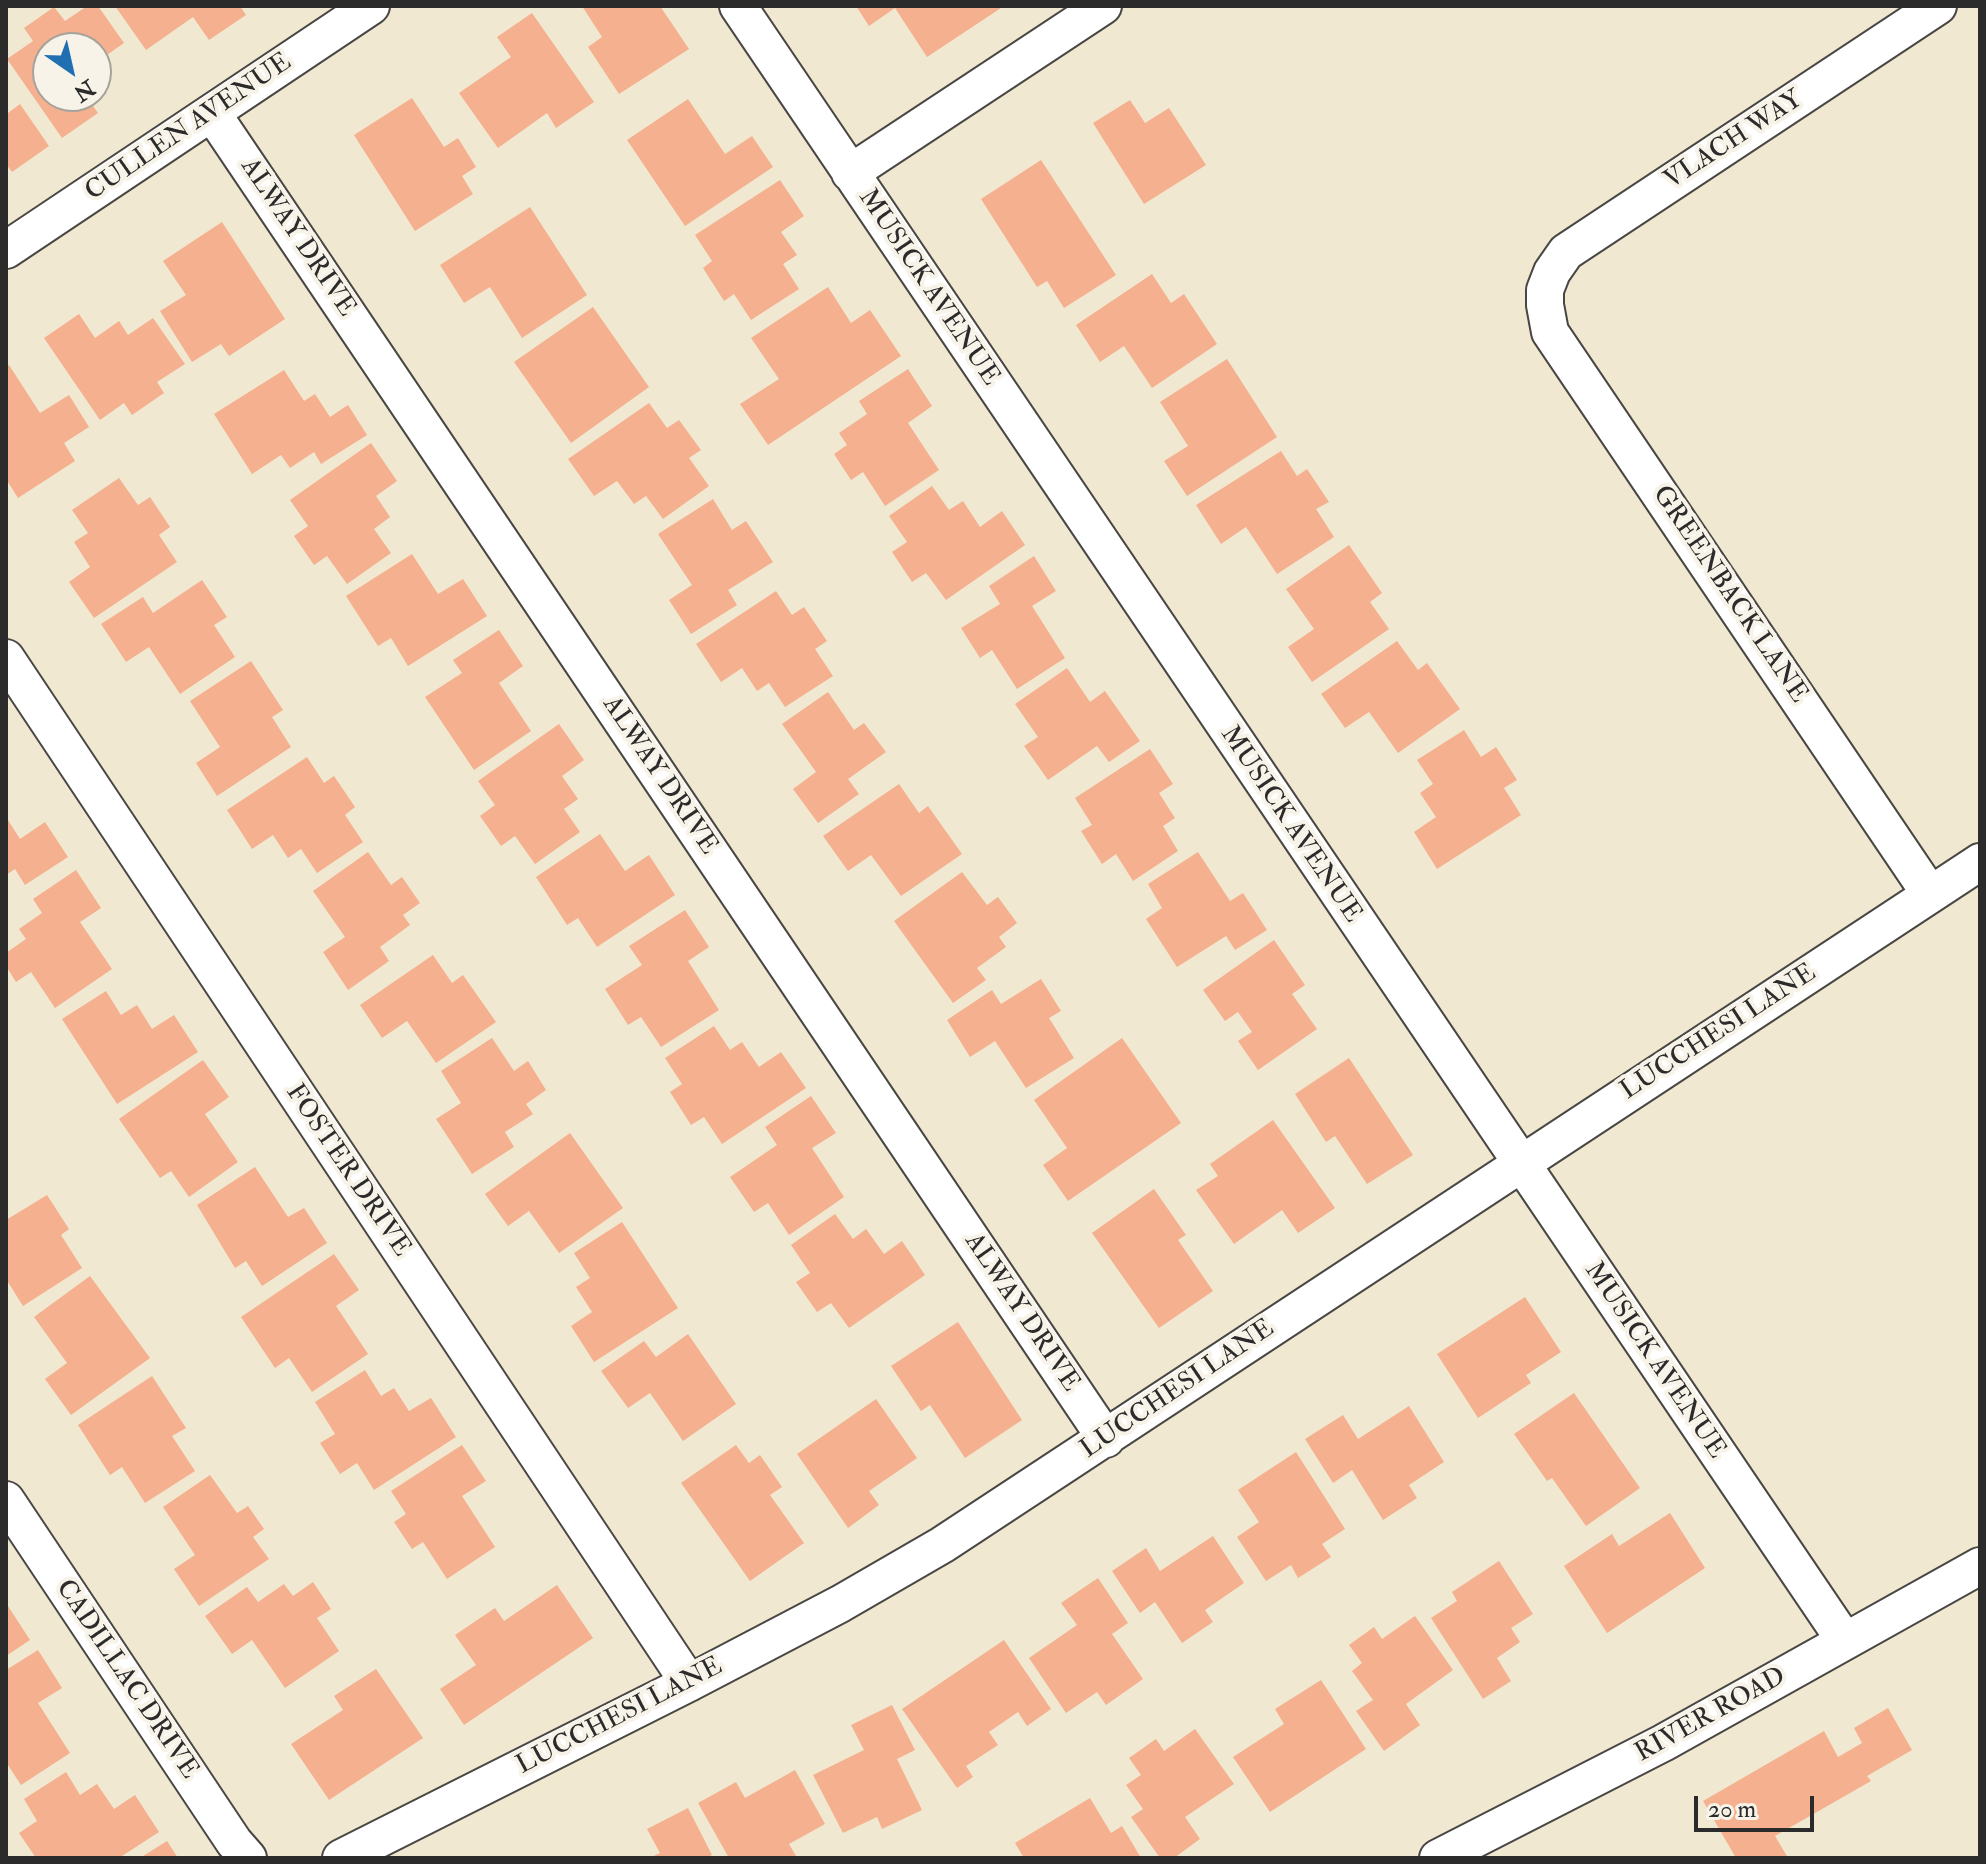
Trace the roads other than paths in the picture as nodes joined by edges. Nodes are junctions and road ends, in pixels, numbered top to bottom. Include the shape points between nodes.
1 (371, 6) edge
2 (738, 6) edge
3 (1103, 6) edge
4 (1938, 6) edge
5 (212, 113) junction
6 (850, 173) junction
7 (6, 250) edge
8 (1545, 290) joint
9 (6, 658) edge
10 (1980, 862) edge
11 (1930, 894) junction
12 (1519, 1164) junction
13 (1106, 1439) junction
14 (6, 1500) edge
15 (1980, 1566) edge
16 (1845, 1641) junction
17 (689, 1683) junction
18 (248, 1858) edge
19 (341, 1858) edge
20 (1438, 1858) edge

1 - 5 street, CULLEN AVENUE
2 - 6 street, MUSICK AVENUE
3 - 6 street
4 - 8 street, VLACH WAY via 1566,252
5 - 7 street, CULLEN AVENUE
5 - 13 street, ALWAY DRIVE
6 - 12 street, MUSICK AVENUE
8 - 11 street, GREENBACK LANE via 1550,332
9 - 17 street, FOSTER DRIVE
10 - 11 street, LUCCHESI LANE
11 - 12 street, LUCCHESI LANE
12 - 13 street, LUCCHESI LANE
12 - 16 street, MUSICK AVENUE
13 - 17 street, LUCCHESI LANE via 942,1545
14 - 18 street, CADILLAC DRIVE
15 - 16 street, RIVER ROAD
16 - 20 street, RIVER ROAD via 1663,1743
17 - 19 street, LUCCHESI LANE

